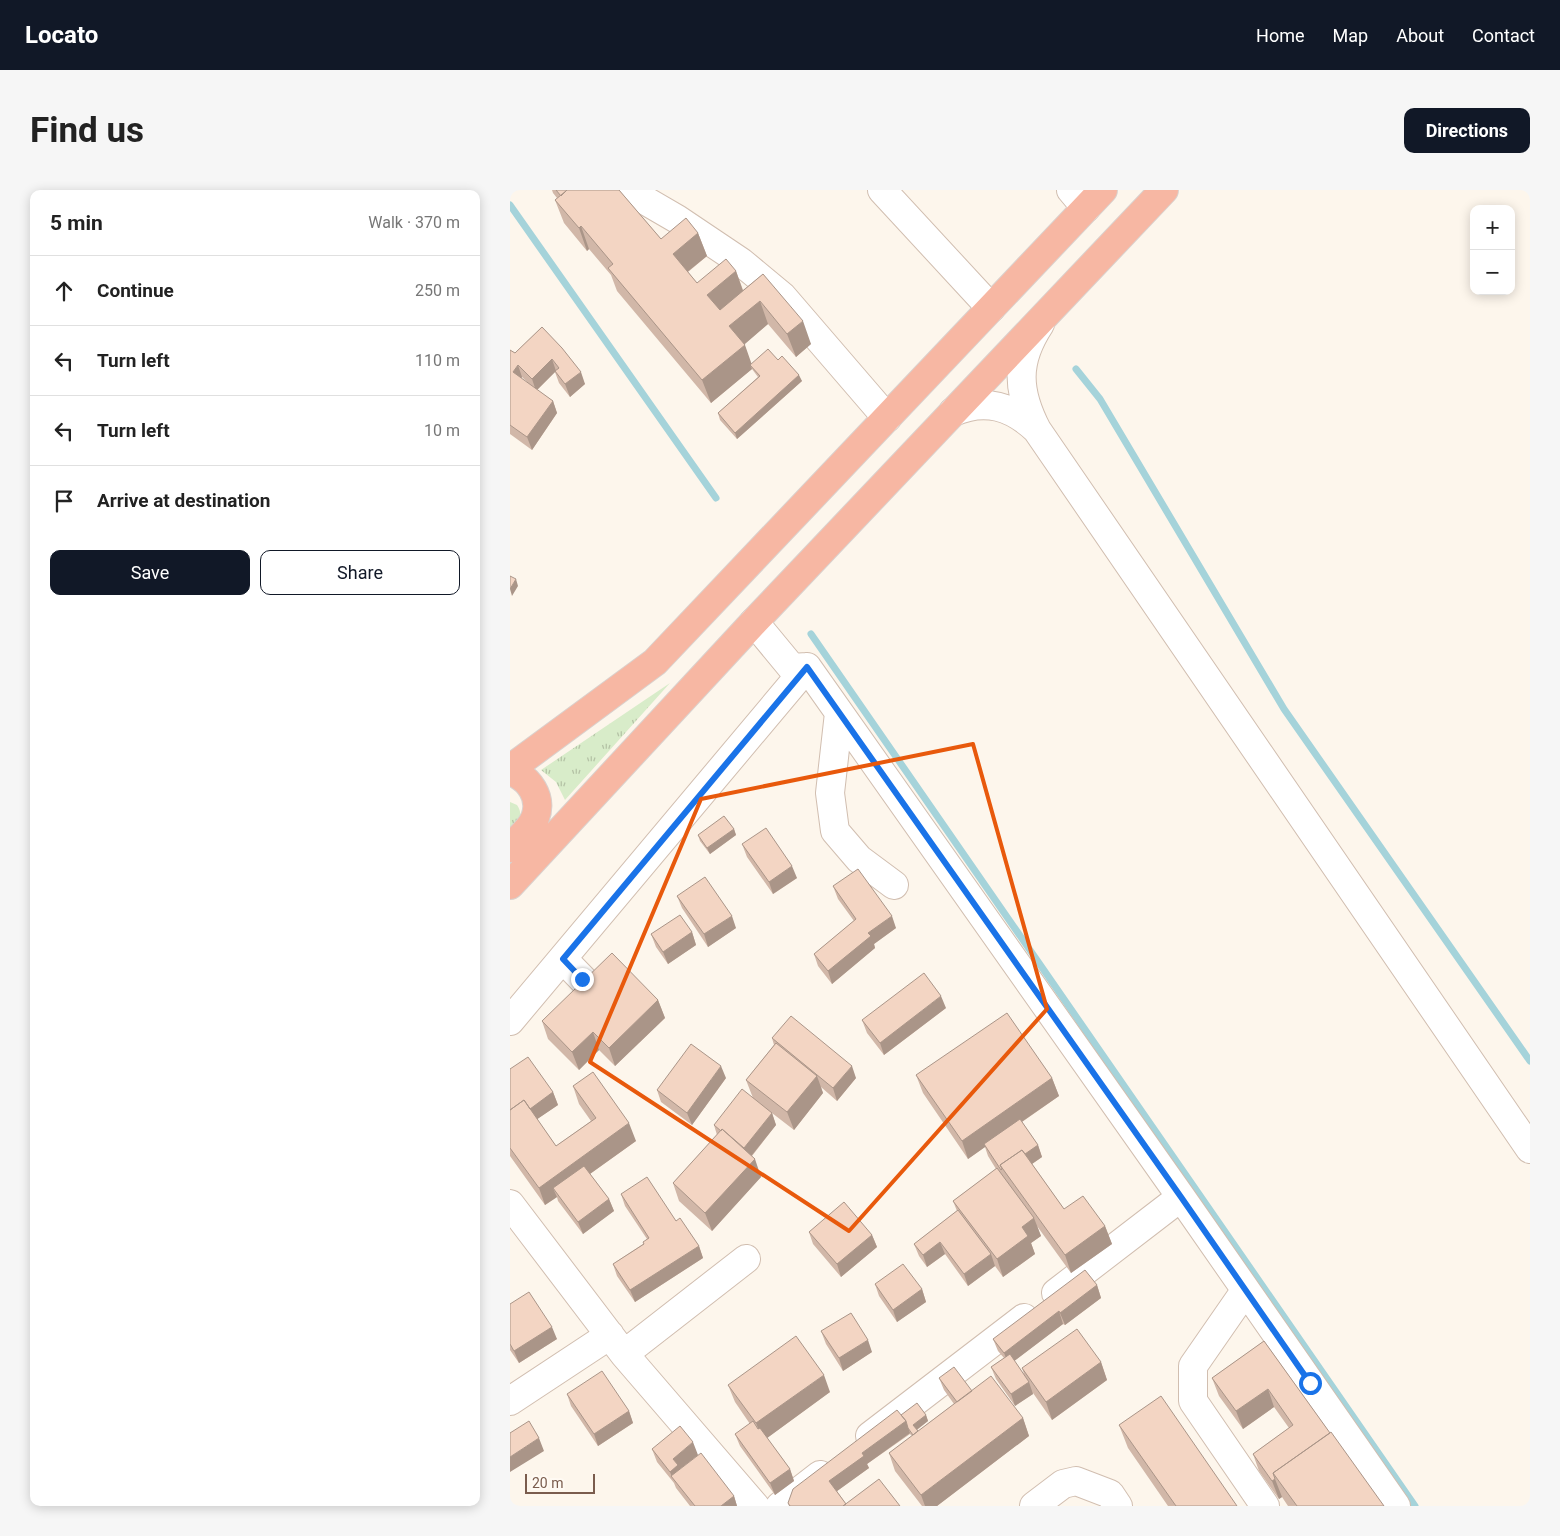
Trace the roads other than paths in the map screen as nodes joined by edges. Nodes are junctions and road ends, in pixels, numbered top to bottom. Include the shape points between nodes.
1 (627, 190) edge
2 (882, 190) edge
3 (1164, 190) edge
4 (1086, 196) edge
5 (1061, 298) junction
6 (991, 308) junction
7 (953, 412) junction
8 (887, 418) junction
9 (1037, 430) junction
10 (754, 622) junction
11 (799, 668) junction
12 (840, 713) junction
13 (510, 770) edge
14 (510, 848) edge
15 (510, 885) edge
16 (894, 885) dead end
17 (563, 959) junction
18 (592, 990) edge
19 (510, 1021) edge
20 (1530, 1149) edge
21 (1181, 1197) junction
22 (510, 1204) edge
23 (746, 1259) dead end
24 (1245, 1291) junction
25 (617, 1345) junction
26 (510, 1401) edge
27 (755, 1506) edge
28 (780, 1506) edge
29 (1034, 1506) edge
30 (1118, 1506) edge
31 (1265, 1506) edge
32 (1396, 1506) edge

1 - 8 street via 741,262 782,296
2 - 6 street
3 - 5 highway
4 - 6 highway
5 - 7 highway
5 - 9 street via 1039,326 1024,353 1023,396
6 - 8 highway
7 - 9 street via 982,405 1003,407 1015,412
7 - 10 highway
8 - 13 highway via 655,662
9 - 20 street
10 - 11 street
10 - 15 highway
11 - 12 street
11 - 17 street
12 - 16 street via 830,793 835,831 859,859
12 - 21 street
13 - 14 highway via 530,784 537,806 532,823
17 - 18 street
17 - 19 street
21 - 24 street
21 - 28 street
22 - 25 street
23 - 25 street
24 - 31 street via 1193,1366 1192,1402
24 - 32 street
25 - 26 street
25 - 27 street
29 - 30 street via 1063,1484 1076,1481 1110,1494

